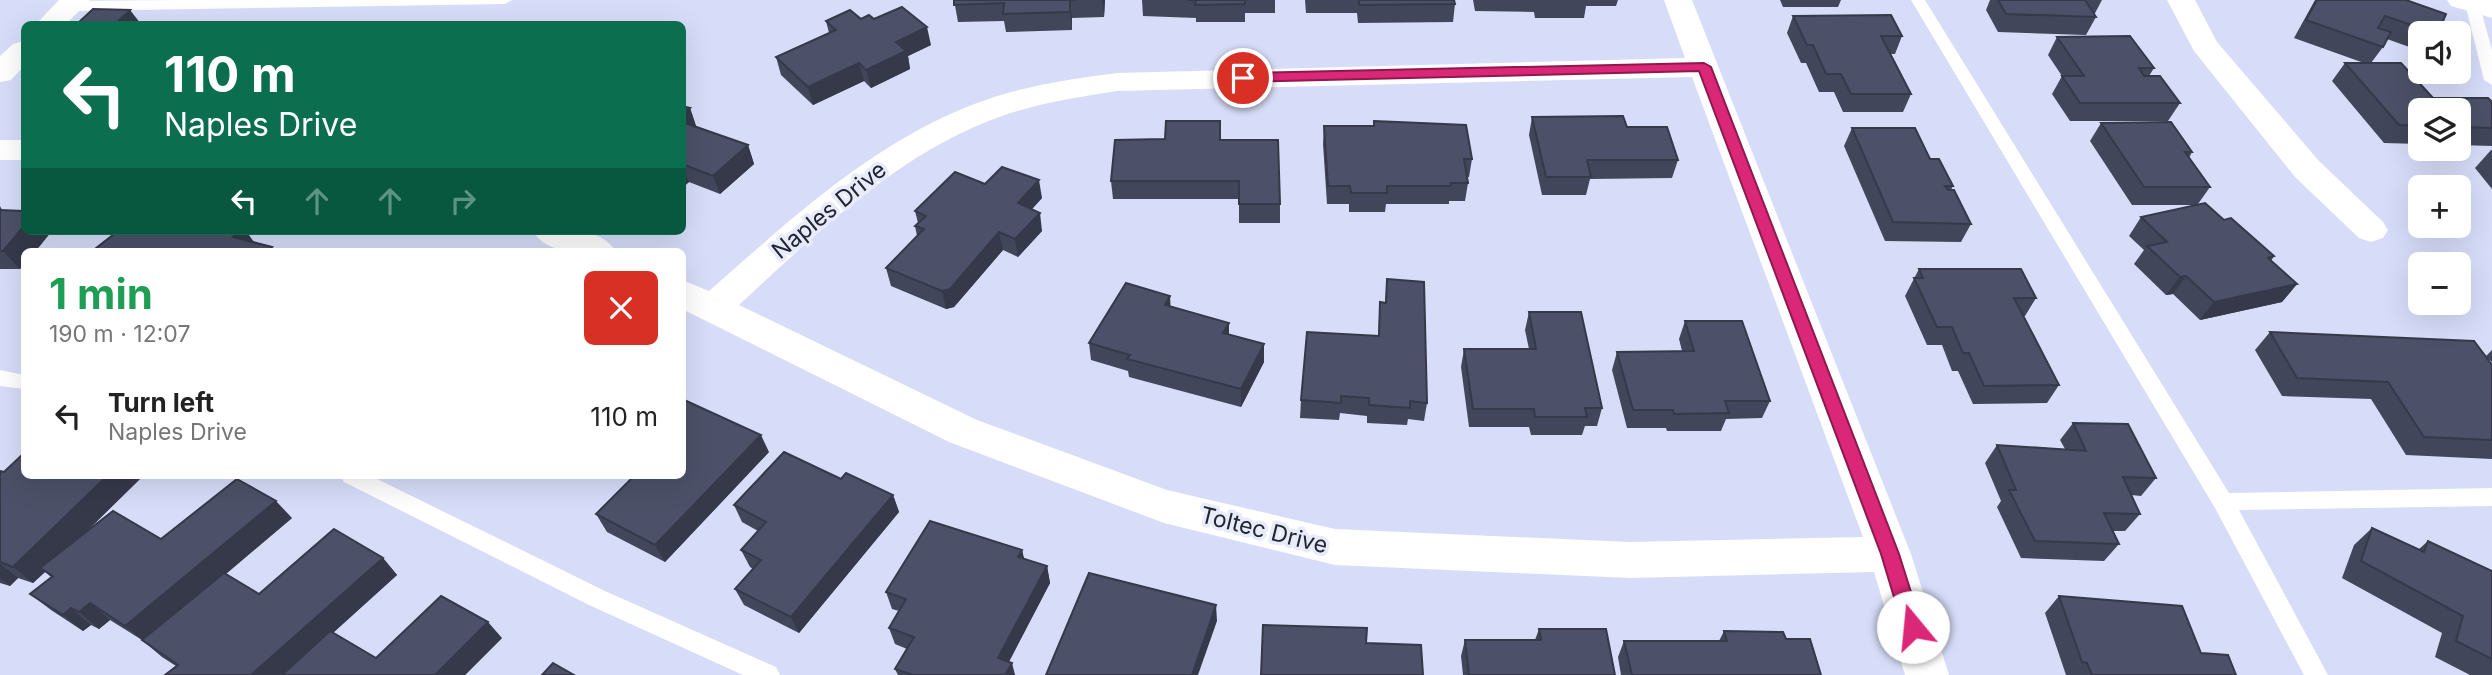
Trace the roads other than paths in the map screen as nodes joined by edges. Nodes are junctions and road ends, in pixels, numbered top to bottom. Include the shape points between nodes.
1 (505, 0) edge
2 (1678, 0) edge
3 (1918, 0) edge
4 (2181, 0) edge
5 (2475, 4) edge
6 (65, 10) edge
7 (21, 53) edge
8 (1704, 67) junction
9 (0, 73) edge
10 (2492, 80) edge
11 (0, 150) edge
12 (21, 150) edge
13 (2371, 230) dead end
14 (559, 235) edge
15 (590, 248) edge
16 (698, 300) edge
17 (0, 378) edge
18 (21, 382) edge
19 (357, 479) edge
20 (2492, 497) edge
21 (2223, 502) junction
22 (1890, 554) junction
23 (768, 675) edge
24 (1927, 675) edge
25 (2316, 675) edge

1 - 6 lane
2 - 8 street
3 - 21 lane
4 - 13 street via 2204,46 2307,169
5 - 10 lane
7 - 9 street
8 - 16 street, Naples Drive via 1117,82 1037,95 933,134 872,170
8 - 22 street
11 - 12 street
14 - 15 street
16 - 22 street, Toltec Drive via 963,431 1164,506 1335,547 1630,560
17 - 18 lane
19 - 23 lane via 597,598
20 - 21 lane
21 - 25 lane
22 - 24 street

